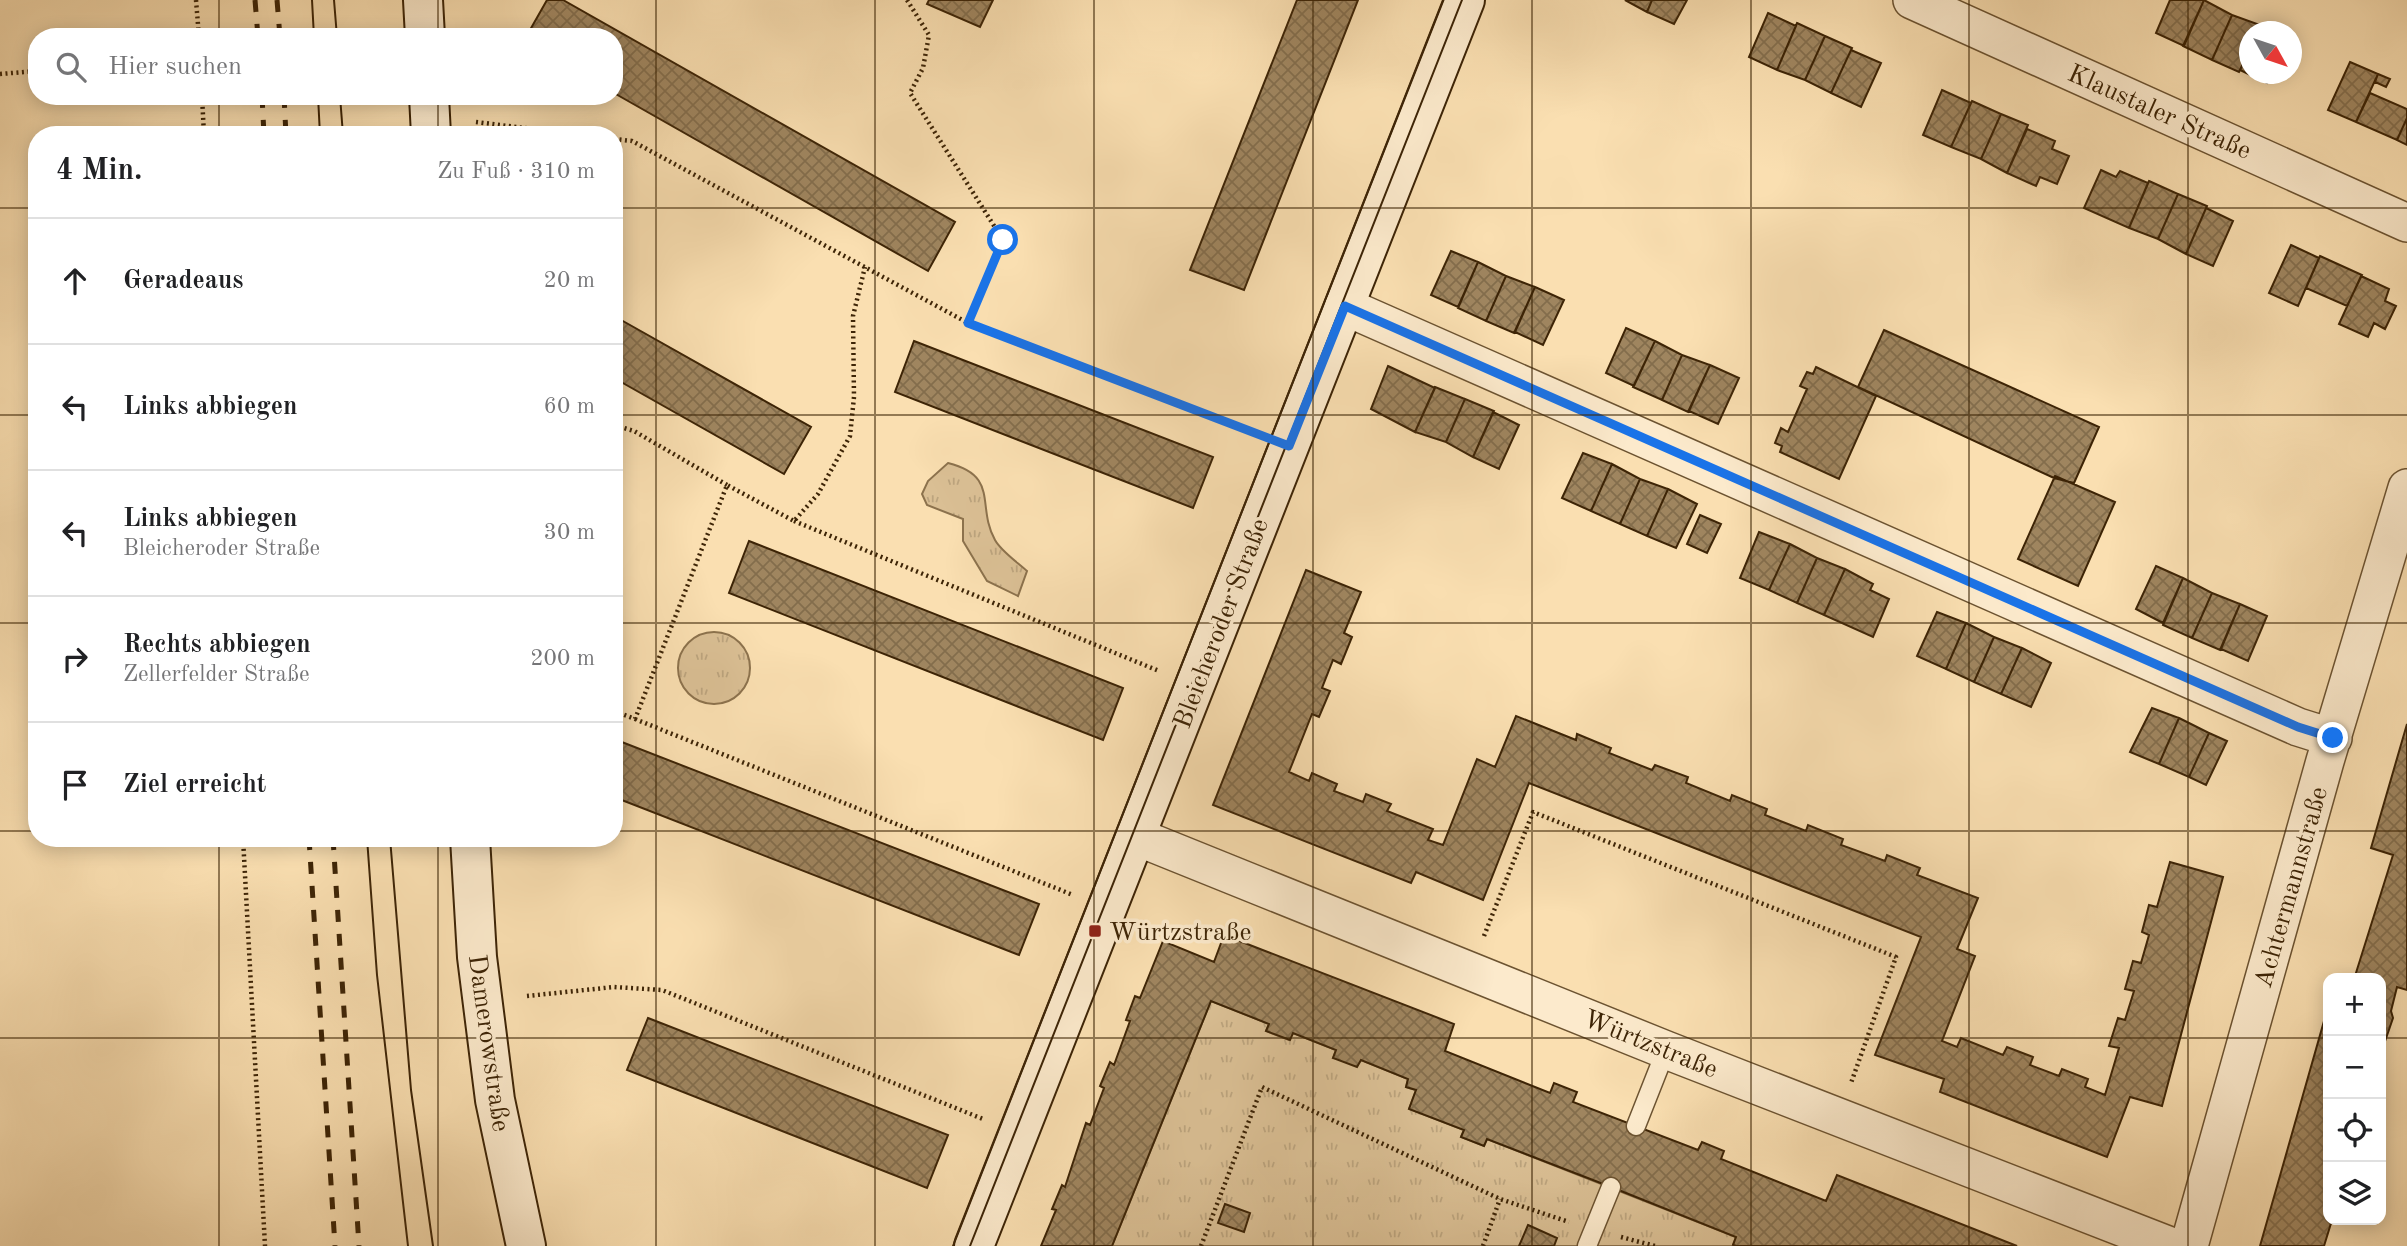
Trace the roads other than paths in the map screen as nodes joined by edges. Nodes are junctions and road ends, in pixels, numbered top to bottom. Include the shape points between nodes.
1 (423, 0) edge
2 (1465, 0) edge
3 (1912, 0) edge
4 (425, 28) edge
5 (429, 105) edge
6 (431, 126) edge
7 (2407, 223) edge
8 (1345, 306) junction
9 (2407, 488) edge
10 (2333, 738) junction
11 (1135, 836) junction
12 (471, 847) edge
13 (1666, 1050) junction
14 (1636, 1126) dead end
15 (1611, 1187) dead end
16 (1591, 1238) edge
17 (526, 1246) edge
18 (974, 1246) edge
19 (2169, 1246) edge
20 (2189, 1246) edge

1 - 4 street
2 - 8 street, Bleicheroder Straße
3 - 7 street, Klaustaler Straße
5 - 6 street
8 - 10 street via 2298,727
8 - 11 street, Bleicheroder Straße
9 - 10 street, Achtermannstraße
10 - 20 street, Achtermannstraße
11 - 13 street, Würtzstraße
11 - 18 street, Bleicheroder Straße
12 - 17 street, Damerowstraße via 477,957 495,1100
13 - 14 lane
13 - 19 street, Würtzstraße
15 - 16 lane

